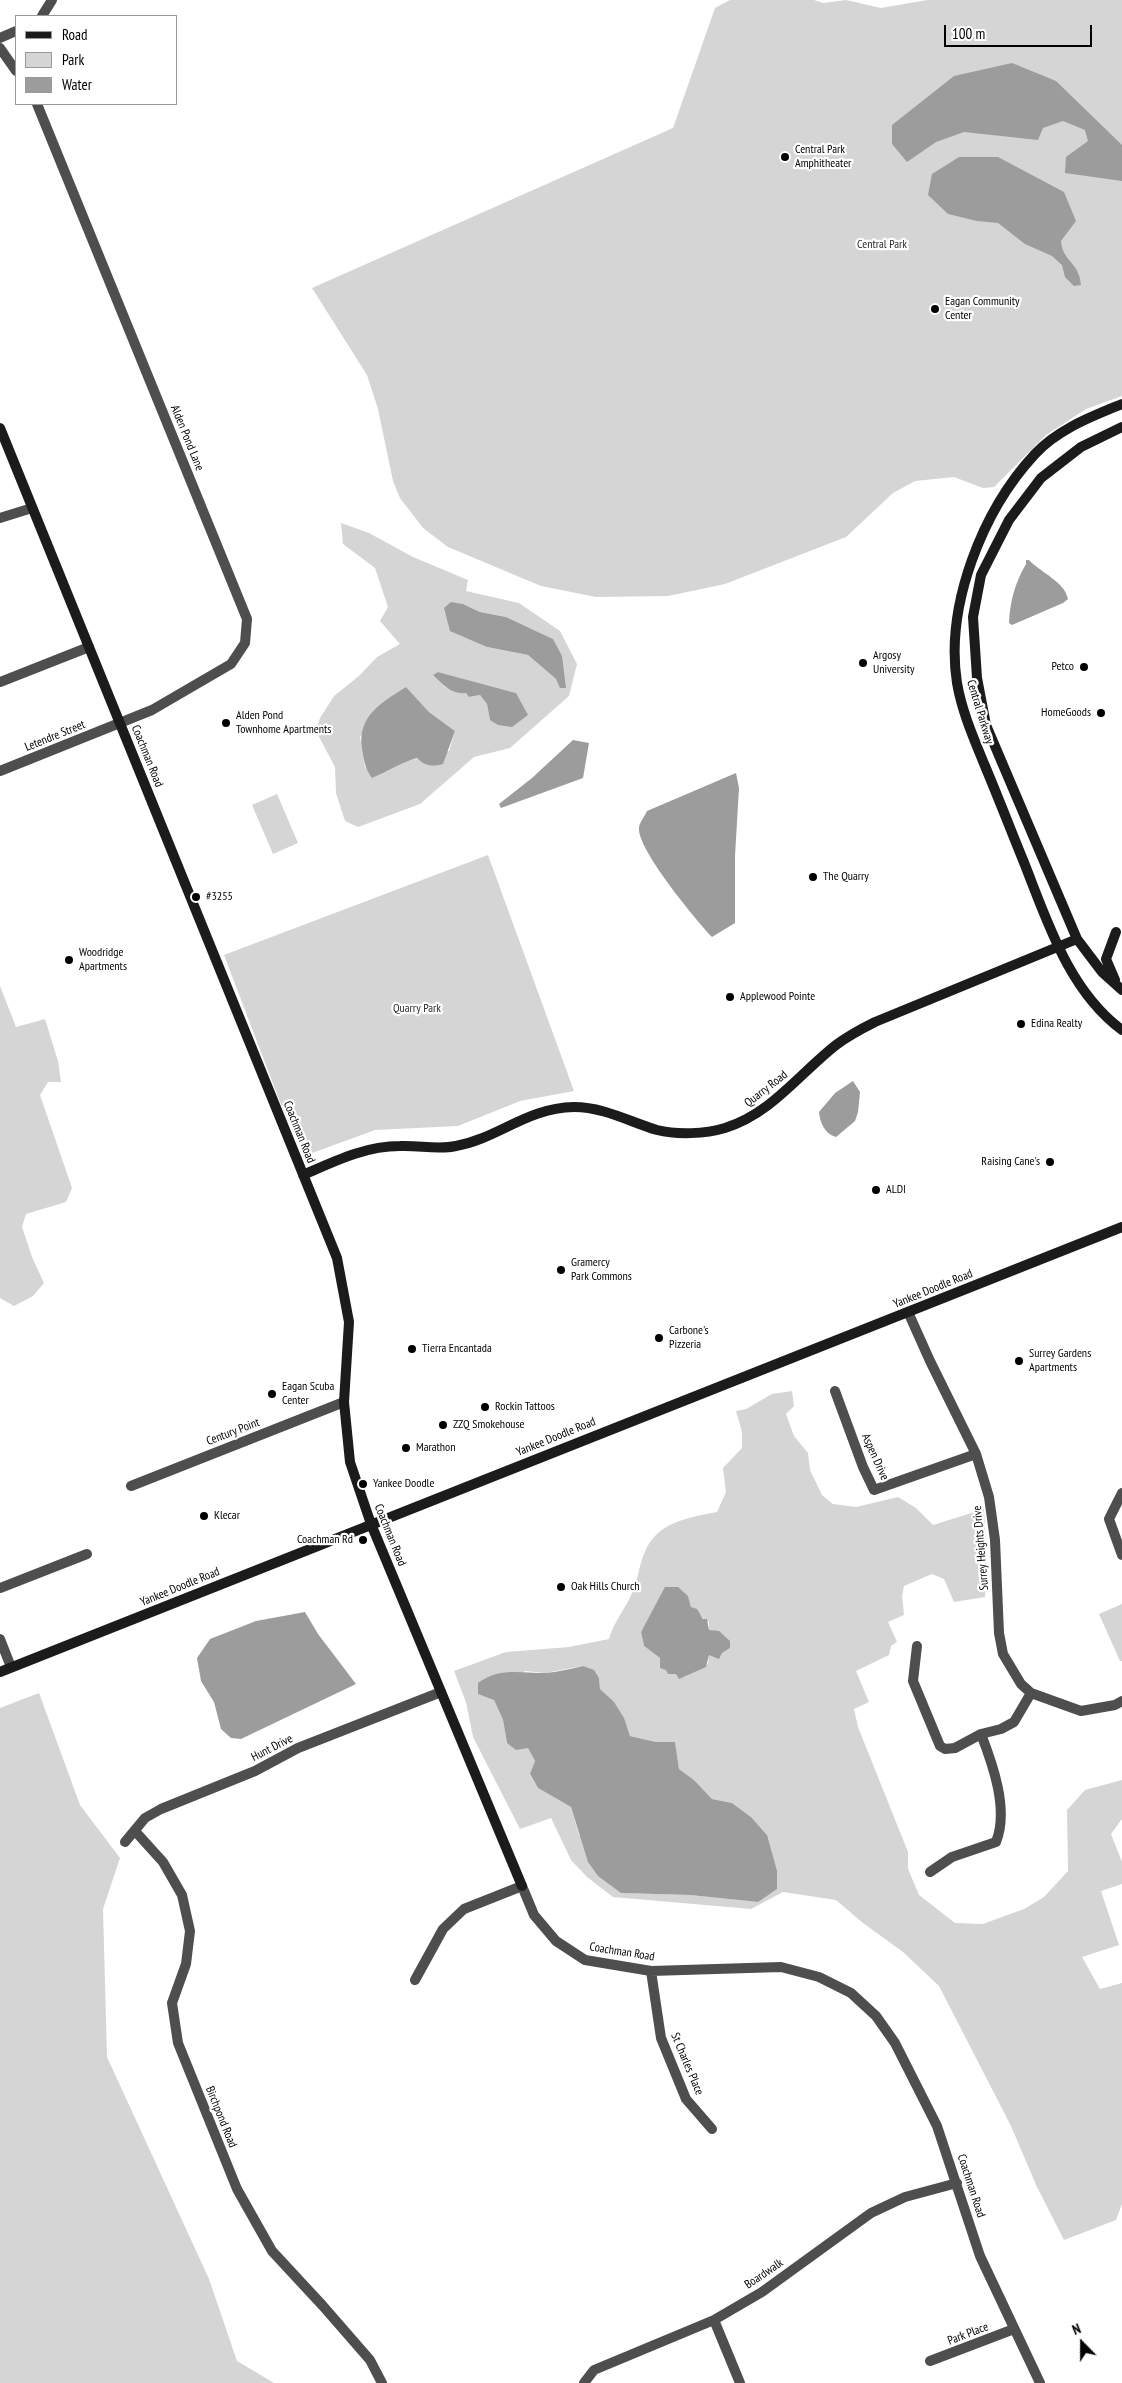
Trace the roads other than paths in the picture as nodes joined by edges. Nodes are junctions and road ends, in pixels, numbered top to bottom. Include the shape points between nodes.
1 (52, 0) edge
2 (43, 15) edge
3 (15, 31) edge
4 (0, 38) edge
5 (0, 48) edge
6 (15, 70) edge
7 (37, 105) edge
8 (1122, 404) edge
9 (1122, 427) edge
10 (0, 428) edge
11 (32, 508) junction
12 (0, 518) edge
13 (89, 647) junction
14 (0, 682) edge
15 (120, 724) junction
16 (0, 771) edge
17 (1116, 932) dead end
18 (1077, 939) junction
19 (1058, 947) junction
20 (1120, 989) edge
21 (1122, 1030) edge
22 (303, 1175) junction
23 (1122, 1227) edge
24 (908, 1312) junction
25 (835, 1391) dead end
26 (344, 1402) junction
27 (976, 1454) junction
28 (131, 1486) dead end
29 (1122, 1492) edge
30 (371, 1524) junction
31 (88, 1554) dead end
32 (1122, 1555) edge
33 (0, 1588) edge
34 (0, 1639) edge
35 (917, 1646) dead end
36 (11, 1667) junction
37 (0, 1672) edge
38 (441, 1692) junction
39 (1031, 1693) junction
40 (1122, 1701) edge
41 (981, 1734) junction
42 (134, 1831) junction
43 (125, 1842) dead end
44 (930, 1872) dead end
45 (522, 1886) junction
46 (651, 1971) junction
47 (415, 1980) dead end
48 (712, 2129) dead end
49 (957, 2183) junction
50 (714, 2320) junction
51 (1014, 2329) junction
52 (930, 2362) dead end
53 (382, 2383) edge
54 (584, 2383) edge
55 (740, 2383) edge
56 (1040, 2383) edge

1 - 2 street
3 - 4 street
5 - 6 street
7 - 15 street, Alden Pond Lane via 247,619 245,643 231,664 152,710
8 - 19 street, Central Parkway via 1074,424 1035,454 1009,488 982,537 962,592 956,631 957,683 971,732
9 - 18 street, Central Parkway via 1081,446 1041,478 1009,520 981,576 973,617 976,678 986,725
10 - 11 street, Coachman Road
11 - 12 street
11 - 13 street, Coachman Road
13 - 14 street
13 - 15 street, Coachman Road
15 - 16 street, Letendre Street
15 - 22 street, Coachman Road
17 - 20 street via 1106,958
18 - 19 street, Quarry Road
18 - 20 street, Central Parkway via 1102,972
19 - 21 street, Central Parkway via 1082,988
19 - 22 street, Quarry Road via 850,1035 772,1103 723,1129 690,1133 659,1130 608,1112 575,1107 546,1110 458,1146 369,1149
22 - 26 street, Coachman Road via 337,1258 349,1322
23 - 24 street, Yankee Doodle Road
24 - 27 street, Surrey Heights Drive
24 - 30 street, Yankee Doodle Road
25 - 27 street, Aspen Drive via 874,1490
26 - 28 street, Century Point
26 - 30 street, Coachman Road via 350,1462
27 - 39 street, Surrey Heights Drive via 992,1512 1003,1654 1021,1684
29 - 32 street via 1109,1519
30 - 36 street, Yankee Doodle Road
30 - 38 street, Coachman Road
31 - 33 street
34 - 36 street
35 - 41 street via 913,1681 940,1746 955,1748
36 - 37 street, Yankee Doodle Road
38 - 42 street, Hunt Drive via 298,1748 256,1771 161,1810 145,1818
38 - 45 street, Coachman Road
39 - 40 street via 1081,1711
39 - 41 street via 1014,1722
41 - 44 street via 995,1771 1000,1831 996,1842 952,1857
42 - 43 street, Hunt Drive
42 - 53 street, Birchpond Road via 164,1862 182,1895 190,1931 186,1964 172,2003 178,2043 237,2189 272,2251 370,2360
45 - 46 street, Coachman Road via 534,1916 563,1946 585,1960
45 - 47 street via 464,1909 443,1928
46 - 48 street, St Charles Place via 660,2038 686,2098
46 - 49 street, Coachman Road via 782,1967 819,1977 851,1993 876,2016 895,2043 937,2126
49 - 50 street, Boardwalk via 905,2197 870,2213 762,2292
49 - 51 street, Coachman Road via 980,2256
50 - 54 street, Boardwalk via 594,2370
50 - 55 street
51 - 52 street, Park Place
51 - 56 street, Coachman Road

